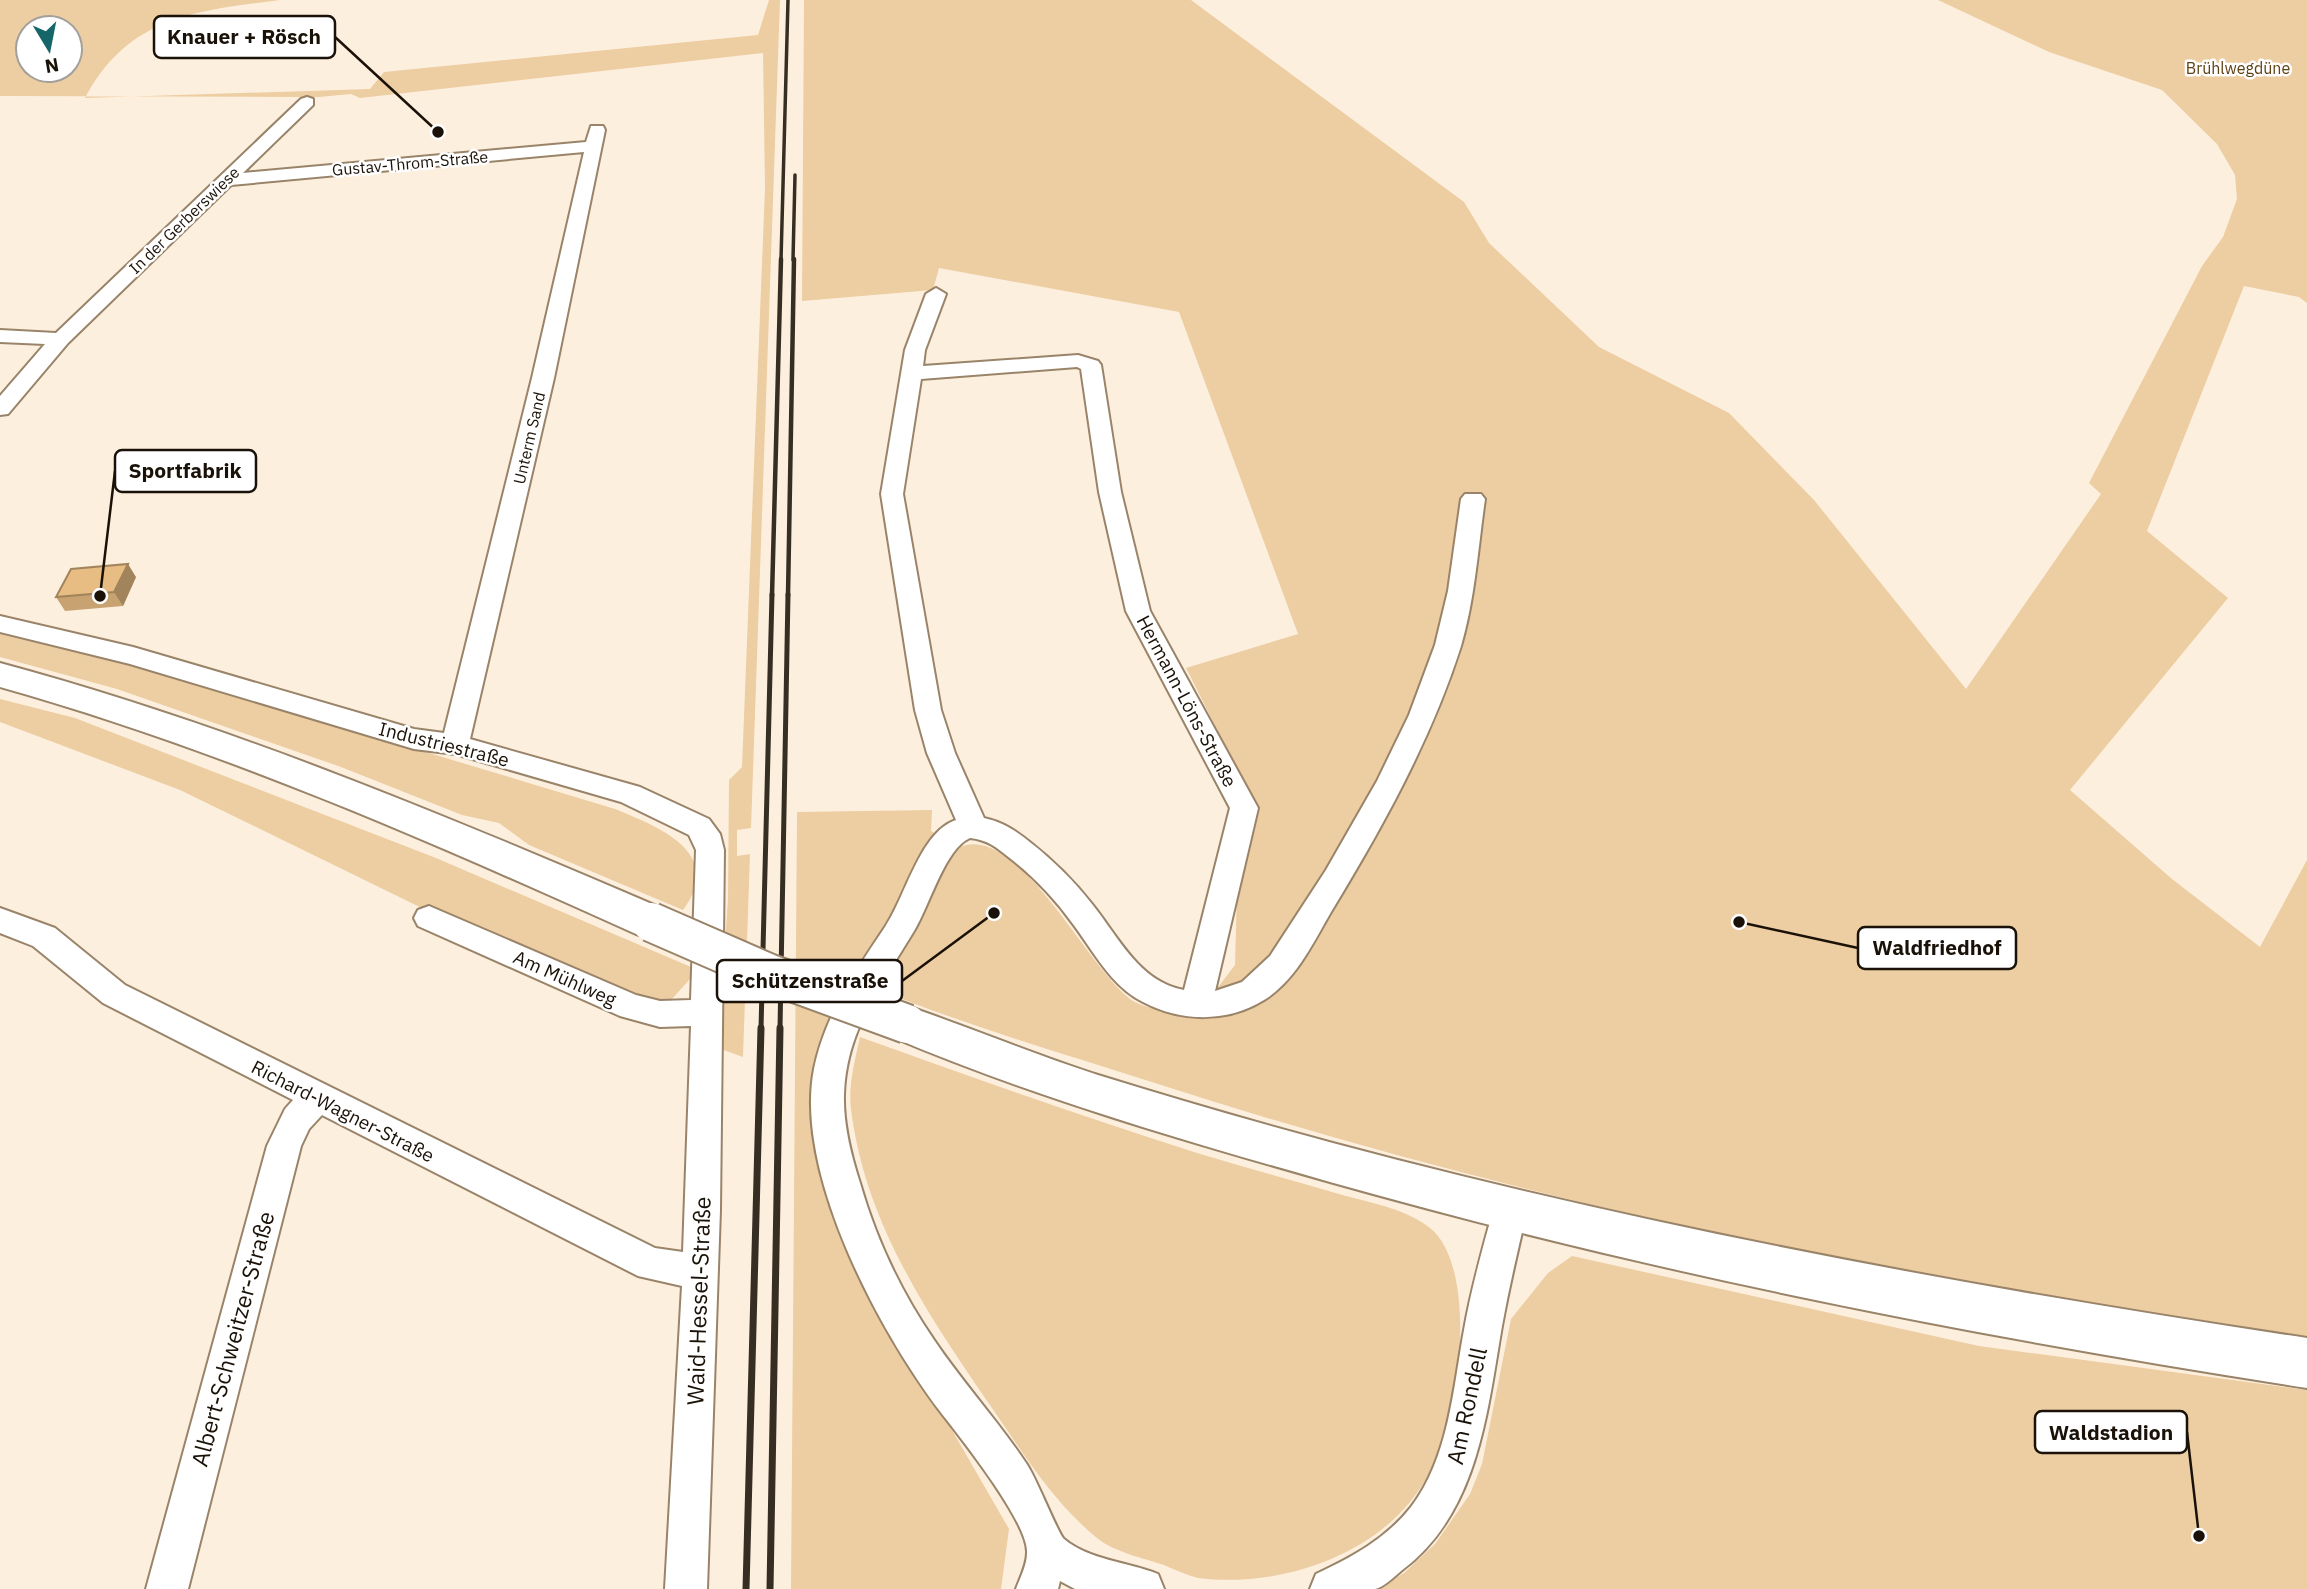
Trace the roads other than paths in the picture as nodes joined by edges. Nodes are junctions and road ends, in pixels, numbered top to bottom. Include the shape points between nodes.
1 (307, 102) dead end
2 (595, 138) joint
3 (226, 180) junction
4 (936, 294) dead end
5 (0, 336) edge
6 (61, 339) junction
7 (911, 373) junction
8 (0, 409) edge
9 (1474, 499) dead end
10 (0, 624) edge
11 (0, 675) edge
12 (455, 744) junction
13 (974, 828) junction
14 (429, 918) dead end
15 (0, 920) edge
16 (1196, 1005) junction
17 (707, 1013) junction
18 (317, 1098) junction
19 (1510, 1211) junction
20 (701, 1268) junction
21 (2307, 1363) edge
22 (1042, 1571) edge
23 (167, 1589) edge
24 (686, 1589) edge
25 (1143, 1589) edge
26 (1331, 1589) edge

1 - 3 street, In der Gerberswiese
2 - 3 street, Gustav-Throm-Straße
2 - 12 street, Unterm Sand
3 - 6 street, In der Gerberswiese
4 - 7 street
5 - 6 street
6 - 8 street, In der Gerberswiese
7 - 13 street via 892,494 928,710 941,753
7 - 16 street, Hermann-Löns-Straße via 1078,360 1091,365 1110,492 1138,611 1244,808
9 - 16 street via 1466,566 1448,643 1408,748 1363,836 1305,930 1269,978 1240,998
10 - 12 street, Industriestraße via 134,656 414,738
11 - 19 main road, bridge via 112,708 325,784 768,973 971,1050 1204,1126
12 - 17 street, Industriestraße via 630,794 688,820 706,834 710,850
13 - 16 street via 1000,835 1050,877 1140,985 1161,997
13 - 22 street via 948,835 938,846 912,909 853,1002 835,1051 827,1111 847,1202 874,1266 908,1334 1028,1504
14 - 17 street, Am Mühlweg via 631,1007 660,1014
15 - 18 street, Richard-Wagner-Straße via 44,937 114,994
17 - 20 street, Waid-Hessel-Straße
18 - 20 street, Richard-Wagner-Straße via 651,1264
18 - 23 street, Albert-Schweitzer-Straße via 297,1119 284,1146
19 - 21 main road via 1890,1295
19 - 26 street, Am Rondell via 1480,1343 1469,1418 1448,1483 1432,1511 1401,1547 1369,1571
20 - 24 street, Waid-Hessel-Straße
22 - 25 street via 1086,1573

